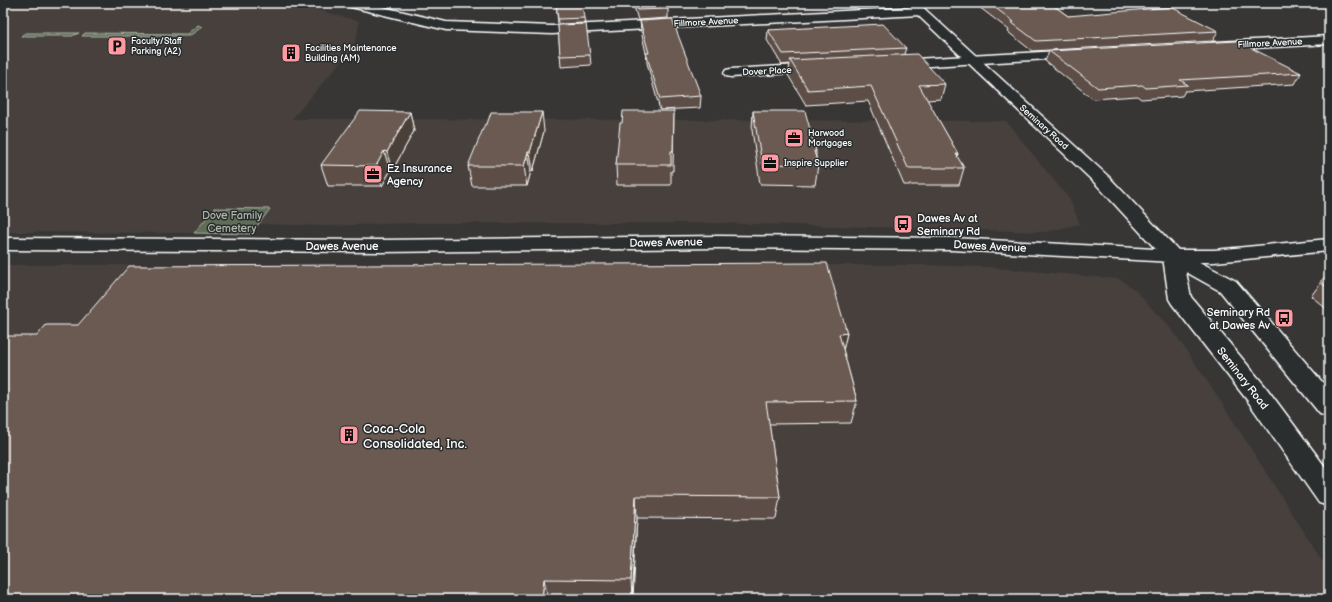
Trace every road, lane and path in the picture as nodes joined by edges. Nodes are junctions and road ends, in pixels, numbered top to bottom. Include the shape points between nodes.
1 (351, 3) edge
2 (916, 7) edge
3 (1329, 40) edge
4 (1202, 47) edge
5 (1090, 54) edge
6 (972, 60) junction
7 (886, 64) edge
8 (832, 68) edge
9 (731, 73) dead end
10 (3, 244) edge
11 (1329, 245) edge
12 (1174, 256) junction
13 (1329, 407) edge
14 (1329, 494) edge

1 - 2 street, Fillmore Avenue via 446,26 552,30
2 - 6 street, Seminary Road
3 - 4 street, Fillmore Avenue
5 - 6 street
6 - 7 street
6 - 12 street, Seminary Road via 1103,181
8 - 9 street, Dover Place
10 - 12 street, Dawes Avenue via 952,244
11 - 12 street, Dawes Avenue via 1214,256
12 - 13 street, Seminary Road via 1228,286
12 - 14 street, Seminary Road via 1180,299 1256,393

